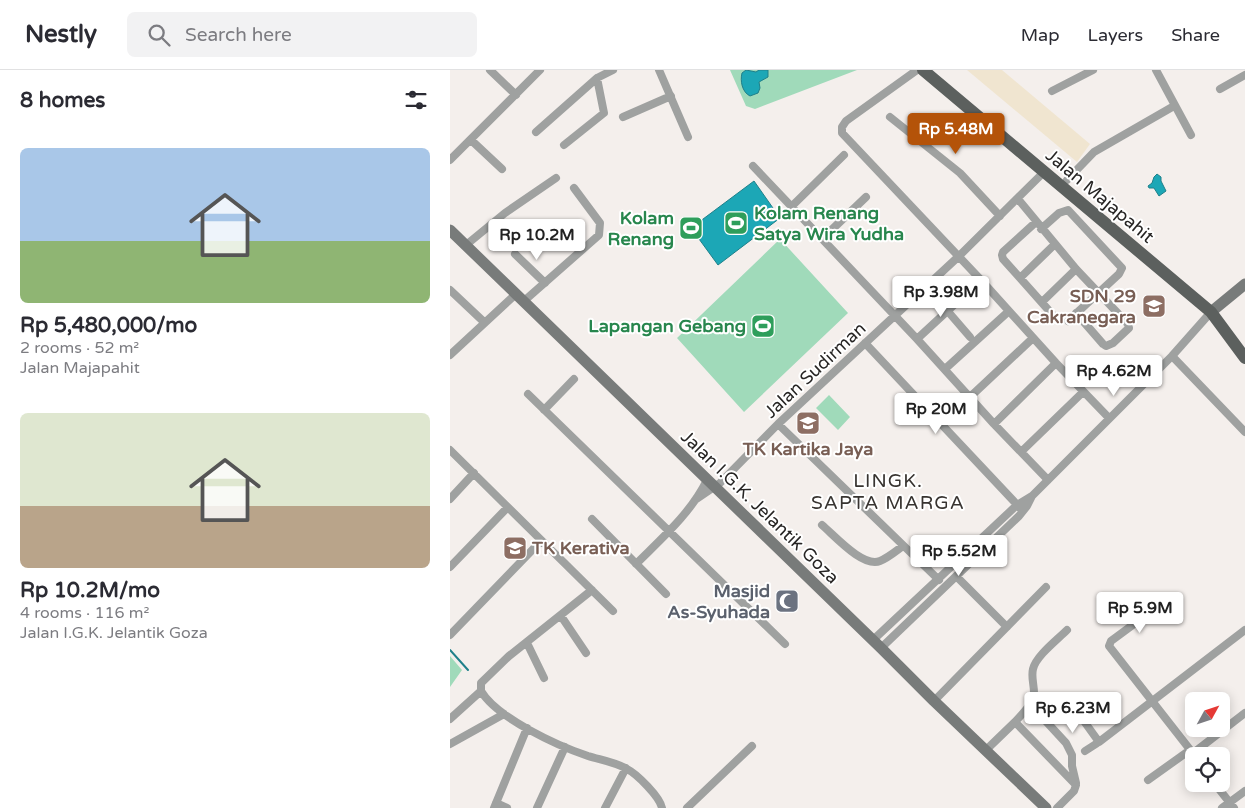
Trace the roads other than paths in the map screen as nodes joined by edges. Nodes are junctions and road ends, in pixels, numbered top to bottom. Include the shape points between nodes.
1 (490, 70) edge
2 (540, 70) edge
3 (659, 70) edge
4 (917, 70) edge
5 (923, 70) edge
6 (935, 70) edge
7 (1094, 70) edge
8 (1156, 70) edge
9 (604, 75) edge
10 (1245, 76) edge
11 (1220, 89) dead end
12 (1052, 91) dead end
13 (516, 95) junction
14 (671, 96) junction
15 (1174, 106) junction
16 (622, 117) dead end
17 (890, 117) dead end
18 (988, 119) junction
19 (536, 132) dead end
20 (1191, 135) dead end
21 (688, 137) dead end
22 (470, 140) junction
23 (564, 145) dead end
24 (844, 155) dead end
25 (450, 160) edge
26 (753, 166) dead end
27 (502, 169) dead end
28 (1044, 172) junction
29 (556, 178) dead end
30 (1068, 180) junction
31 (574, 188) dead end
32 (866, 197) dead end
33 (1018, 199) junction
34 (792, 207) junction
35 (1000, 216) junction
36 (1039, 226) junction
37 (450, 230) edge
38 (822, 239) junction
39 (1055, 244) junction
40 (466, 245) junction
41 (515, 254) dead end
42 (958, 257) junction
43 (1076, 269) junction
44 (1020, 278) junction
45 (981, 280) junction
46 (545, 283) junction
47 (1245, 284) edge
48 (926, 286) junction
49 (450, 290) edge
50 (1099, 292) junction
51 (520, 298) junction
52 (1042, 302) junction
53 (1214, 310) junction
54 (949, 311) junction
55 (1009, 311) junction
56 (1076, 313) junction
57 (1052, 314) dead end
58 (895, 316) junction
59 (1068, 321) dead end
60 (484, 322) junction
61 (970, 337) dead end
62 (1033, 338) junction
63 (918, 339) junction
64 (865, 343) junction
65 (454, 345) edge
66 (1245, 348) edge
67 (450, 355) edge
68 (1172, 356) junction
69 (1245, 358) edge
70 (1056, 363) junction
71 (946, 369) junction
72 (574, 379) dead end
73 (1083, 392) junction
74 (528, 394) dead end
75 (970, 397) junction
76 (544, 410) junction
77 (1109, 418) junction
78 (778, 424) junction
79 (994, 424) junction
80 (1245, 432) edge
81 (1021, 452) junction
82 (452, 456) edge
83 (474, 473) junction
84 (1048, 480) junction
85 (711, 483) junction
86 (450, 499) edge
87 (507, 508) junction
88 (1020, 508) junction
89 (592, 519) dead end
90 (822, 526) dead end
91 (668, 532) junction
92 (541, 541) junction
93 (903, 546) junction
94 (636, 564) junction
95 (450, 567) edge
96 (956, 576) junction
97 (939, 580) junction
98 (1046, 587) dead end
99 (592, 590) junction
100 (666, 594) dead end
101 (907, 610) junction
102 (1153, 610) dead end
103 (613, 611) dead end
104 (561, 616) junction
105 (912, 617) junction
106 (1007, 627) junction
107 (1067, 630) dead end
108 (1245, 630) edge
109 (450, 634) edge
110 (527, 643) junction
111 (785, 644) dead end
112 (877, 644) junction
113 (586, 653) dead end
114 (544, 678) dead end
115 (481, 691) junction
116 (1068, 699) dead end
117 (934, 701) junction
118 (1152, 701) junction
119 (1030, 704) junction
120 (1245, 713) edge
121 (505, 715) junction
122 (450, 719) edge
123 (1015, 722) junction
124 (527, 728) junction
125 (1099, 742) junction
126 (450, 744) edge
127 (752, 746) dead end
128 (565, 747) junction
129 (1187, 747) edge
130 (1200, 747) edge
131 (986, 750) junction
132 (1085, 751) dead end
133 (1185, 757) edge
134 (626, 768) junction
135 (1148, 780) dead end
136 (1076, 784) junction
137 (1245, 791) edge
138 (1222, 792) edge
139 (662, 805) edge
140 (1232, 805) edge
141 (495, 806) edge
142 (692, 807) edge
143 (507, 808) edge
144 (537, 808) edge
145 (605, 808) edge
146 (1046, 808) edge
147 (1057, 808) edge
148 (1222, 808) edge

1 - 13 street
2 - 13 street
3 - 14 street
4 - 42 street via 846,121 842,133
5 - 18 main road, Jalan Majapahit
6 - 18 main road
7 - 12 street
8 - 15 street
9 - 19 street
9 - 23 street via 604,113
10 - 11 street
13 - 22 street
14 - 16 street
14 - 21 street
15 - 20 street
15 - 30 street via 1094,152
17 - 35 street via 960,174
18 - 28 main road, Jalan Majapahit
18 - 30 main road
22 - 25 street
22 - 27 street
24 - 34 street
26 - 34 street
28 - 33 street, Jalan Sudirman
28 - 53 main road, Jalan Majapahit
29 - 40 street
30 - 53 main road
31 - 46 street via 600,224 600,235
32 - 38 street
33 - 35 street, Jalan Sudirman
33 - 36 street
34 - 38 street
35 - 42 street, Jalan Sudirman
36 - 39 street
36 - 44 street via 1003,252 1003,260
36 - 50 street via 1068,210 1120,264 1122,271
37 - 40 street, Jalan I.G.K. Jelantik Goza
38 - 58 street
39 - 43 street
39 - 44 street
40 - 51 street, Jalan I.G.K. Jelantik Goza
41 - 46 street
42 - 45 street
42 - 48 street, Jalan Sudirman
43 - 50 street
43 - 52 street
44 - 52 street
45 - 54 street
45 - 55 street
46 - 51 street
47 - 53 street
48 - 54 street
48 - 58 street, Jalan Sudirman
49 - 60 street
50 - 56 street
50 - 56 street via 1128,324 1127,332 1106,346
51 - 60 street
51 - 85 street, Jalan I.G.K. Jelantik Goza
52 - 57 street
53 - 66 main road
53 - 68 street
53 - 69 main road, Jalan Majapahit
54 - 61 street
54 - 63 street
55 - 62 street
55 - 71 street
56 - 59 street
58 - 63 street
58 - 64 street, Jalan Sudirman
60 - 65 street
62 - 70 street
62 - 75 street
63 - 71 street
64 - 78 street, Jalan Sudirman
64 - 88 street
65 - 67 street
68 - 77 street
68 - 80 street
70 - 73 street
70 - 79 street
71 - 75 street
72 - 76 street
73 - 77 street
73 - 81 street
74 - 76 street
75 - 79 street
76 - 91 street
77 - 84 street
78 - 85 street, Jalan Sudirman
78 - 93 street
79 - 81 street
81 - 84 street
82 - 83 street
83 - 86 street
83 - 87 street
84 - 88 street
85 - 91 street, Jalan Sudirman
85 - 112 street, Jalan I.G.K. Jelantik Goza
87 - 92 street
87 - 95 street
88 - 96 street
88 - 97 street
89 - 94 street
90 - 93 street via 853,553 873,563
91 - 94 street, Jalan Sudirman
91 - 111 street
92 - 99 street
92 - 109 street
93 - 97 street
94 - 100 street
96 - 105 street
96 - 106 street
97 - 101 street
98 - 106 street
99 - 103 street
99 - 104 street
101 - 105 street
101 - 112 street
102 - 118 street via 1111,641 1109,646
104 - 110 street
104 - 113 street
105 - 112 street
106 - 117 street
107 - 119 street via 1033,667 1034,694
108 - 118 street
110 - 114 street
110 - 115 street via 484,679
112 - 117 street, Jalan I.G.K. Jelantik Goza
115 - 121 street
115 - 122 street
116 - 125 street
117 - 131 street, Jalan I.G.K. Jelantik Goza
118 - 125 street
118 - 129 street
119 - 123 street
119 - 136 street via 1066,743 1072,755
120 - 130 street
121 - 124 street
121 - 126 street
123 - 131 street
123 - 136 street
124 - 128 street
124 - 141 street
125 - 132 street
127 - 142 street
128 - 134 street
128 - 144 street
131 - 146 street, Jalan I.G.K. Jelantik Goza
133 - 135 street
134 - 139 street
134 - 145 street
136 - 147 street via 1074,791
137 - 140 street
138 - 140 street
140 - 148 street
141 - 143 street

